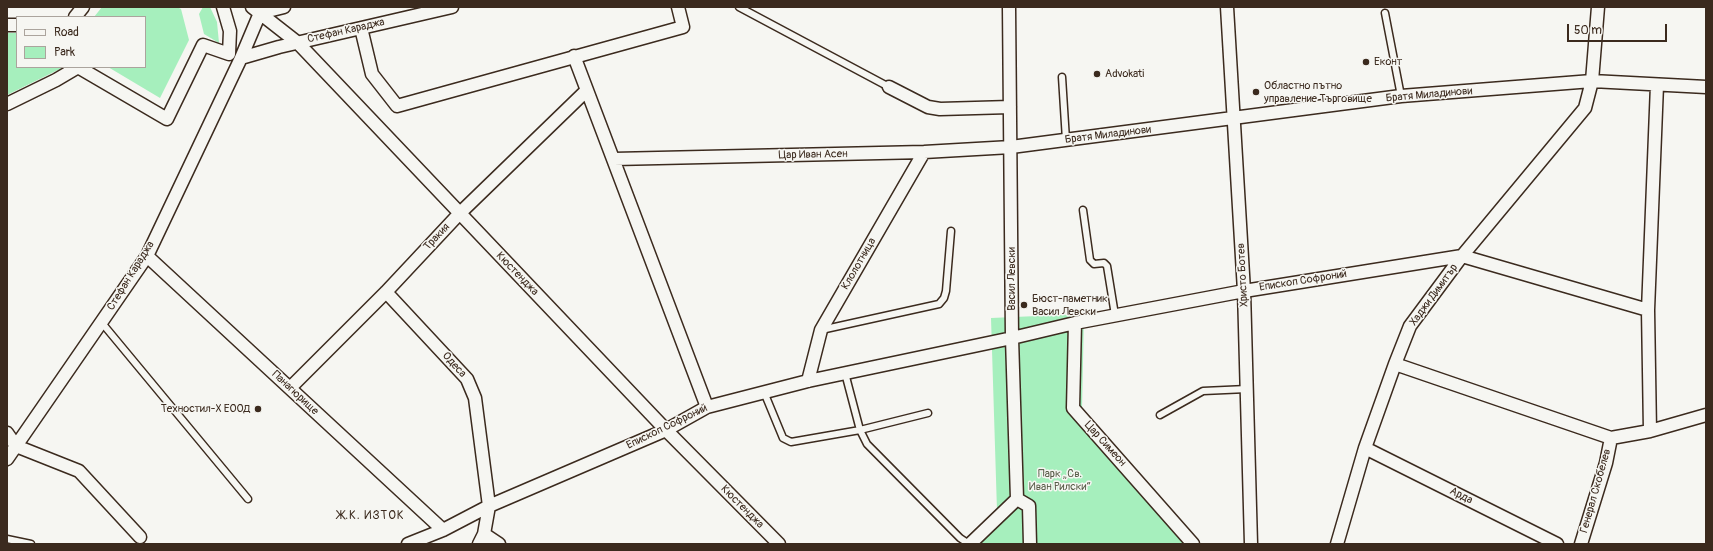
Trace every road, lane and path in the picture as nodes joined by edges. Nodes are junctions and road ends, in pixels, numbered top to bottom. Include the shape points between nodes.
1 (83, 7) edge
2 (223, 7) edge
3 (230, 7) edge
4 (284, 7) edge
5 (452, 7) edge
6 (678, 7) edge
7 (739, 7) edge
8 (1009, 7) edge
9 (1227, 7) edge
10 (1598, 7) edge
11 (256, 10) edge
12 (1385, 13) dead end
13 (76, 16) edge
14 (361, 28) junction
15 (298, 42) junction
16 (574, 56) junction
17 (241, 58) junction
18 (76, 68) edge
19 (80, 68) edge
20 (1062, 77) dead end
21 (1592, 81) junction
22 (1657, 85) junction
23 (1706, 86) edge
24 (889, 87) joint
25 (587, 90) junction
26 (1401, 96) junction
27 (7, 104) edge
28 (1010, 107) junction
29 (1233, 118) junction
30 (1066, 140) junction
31 (1011, 147) junction
32 (924, 152) junction
33 (614, 159) junction
34 (1083, 210) dead end
35 (459, 214) junction
36 (950, 231) dead end
37 (147, 256) junction
38 (1462, 256) junction
39 (1244, 291) junction
40 (386, 292) junction
41 (1648, 310) junction
42 (1115, 315) junction
43 (102, 322) junction
44 (1075, 323) junction
45 (821, 330) junction
46 (1012, 338) junction
47 (1395, 364) junction
48 (845, 373) junction
49 (808, 381) junction
50 (290, 388) junction
51 (1247, 389) junction
52 (764, 392) junction
53 (706, 407) junction
54 (928, 413) dead end
55 (1160, 415) dead end
56 (1706, 415) edge
57 (666, 430) junction
58 (860, 430) junction
59 (1650, 431) junction
60 (7, 433) edge
61 (1611, 438) junction
62 (16, 446) junction
63 (1366, 448) junction
64 (7, 459) edge
65 (248, 499) dead end
66 (1017, 499) junction
67 (489, 506) junction
68 (443, 530) junction
69 (140, 537) dead end
70 (7, 539) edge
71 (481, 539) edge
72 (31, 544) edge
73 (408, 544) edge
74 (499, 544) edge
75 (779, 544) edge
76 (969, 544) edge
77 (1030, 544) edge
78 (1193, 544) edge
79 (1250, 544) edge
80 (1337, 544) edge
81 (1557, 544) edge
82 (1581, 544) edge

1 - 13 street
2 - 19 street via 230,31 229,54 203,46 167,119
3 - 17 street
4 - 11 street
5 - 14 street, Стефан Караджа
6 - 16 street via 683,27
7 - 24 lane
8 - 28 street, Васил Левски
9 - 29 street, Христо Ботев
10 - 21 street, Хаджи Димитър
11 - 15 street, Кюстенджа
11 - 17 street, Стефан Караджа
12 - 26 lane
14 - 15 street, Стефан Караджа
14 - 16 street via 372,74 397,106
15 - 17 street, Стефан Караджа
15 - 35 street, Кюстенджа
16 - 25 street
17 - 37 street, Стефан Караджа
18 - 27 street
20 - 30 lane
21 - 22 street, Братя Миладинови
21 - 26 street, Братя Миладинови
21 - 38 street, Хаджи Димитър via 1585,108
22 - 23 street, Братя Миладинови
22 - 41 street
24 - 28 street via 928,108
25 - 33 street
25 - 35 street, Тракия
26 - 29 street, Братя Миладинови
28 - 31 street, Васил Левски
29 - 30 street, Братя Миладинови
29 - 39 street, Христо Ботев
30 - 31 street, Братя Миладинови
31 - 32 street, Цар Иван Асен
31 - 46 street, Васил Левски
32 - 33 street, Цар Иван Асен
32 - 45 street, Клолотница
33 - 53 street
34 - 42 lane via 1090,260 1094,264 1104,263 1107,266
35 - 40 street, Тракия
35 - 57 street, Кюстенджа
36 - 45 lane via 946,291 939,304
37 - 43 street, Стефан Караджа
37 - 50 street, Панагюрище
38 - 39 street, Епископ Софроний
38 - 41 street
38 - 47 street, Хаджи Димитър via 1410,326
39 - 42 street, Епископ Софроний
39 - 51 street, Христо Ботев
40 - 50 street, Тракия
40 - 67 street, Одеса via 467,379 475,398
41 - 59 street
42 - 44 street, Епископ Софроний
43 - 62 street, Стефан Караджа
43 - 65 lane
44 - 46 street, Епископ Софроний
44 - 78 street, Цар Симеон via 1073,408
45 - 49 street, Клолотница
46 - 48 street, Епископ Софроний
46 - 66 street, Васил Левски
47 - 61 street
47 - 63 street, Хаджи Димитър
48 - 49 street, Епископ Софроний
48 - 58 lane
49 - 52 street, Епископ Софроний
50 - 68 street, Панагюрище
51 - 55 lane via 1203,391
51 - 79 street, Христо Ботев
52 - 53 street, Епископ Софроний
52 - 58 lane via 782,438 790,442
53 - 57 street, Епископ Софроний
54 - 58 lane
56 - 59 street
57 - 67 street, Епископ Софроний
57 - 75 street, Кюстенджа
58 - 76 lane via 867,444 960,538
59 - 61 street
60 - 62 street
61 - 82 street, Генерал Скобелев
62 - 64 street, Стефан Караджа
62 - 69 street via 79,471
63 - 80 street, Хаджи Димитър
63 - 81 street, Арда
66 - 76 street
66 - 77 street via 1029,506
67 - 68 street, Епископ Софроний
67 - 71 street, Одеса
68 - 73 street, Епископ Софроний
70 - 72 lane
71 - 74 street

